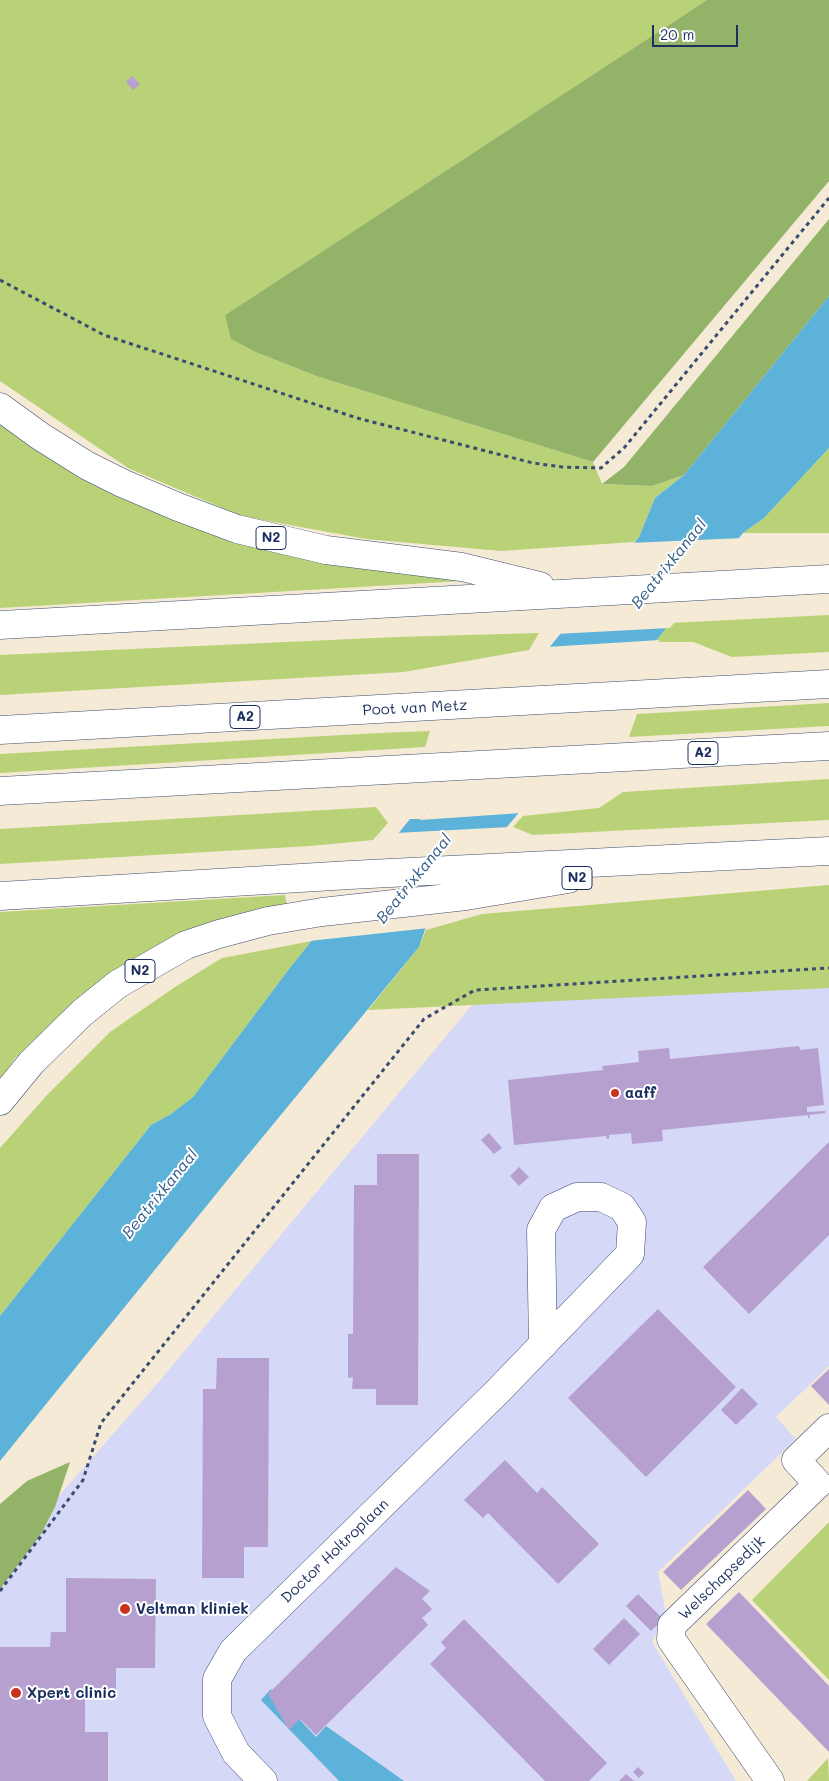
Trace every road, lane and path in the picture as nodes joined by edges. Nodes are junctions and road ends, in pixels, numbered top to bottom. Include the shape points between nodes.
1 (829, 198) edge
2 (0, 280) edge
3 (0, 407) edge
4 (829, 579) edge
5 (573, 593) junction
6 (0, 625) edge
7 (829, 684) edge
8 (0, 730) edge
9 (829, 746) edge
10 (0, 791) edge
11 (829, 851) edge
12 (688, 859) junction
13 (0, 896) edge
14 (829, 968) edge
15 (0, 1101) edge
16 (543, 1345) junction
17 (829, 1428) edge
18 (824, 1490) edge
19 (0, 1591) edge
20 (263, 1781) edge
21 (770, 1781) edge

1 - 2 path via 624,448 601,468 533,463 357,418 104,335
3 - 5 main road, N2 via 86,465 178,507 237,529 326,550 462,567
4 - 5 main road, N2
5 - 6 main road, N2
7 - 8 main road, Poot van Metz / A2
9 - 10 main road, A2
11 - 12 main road, N2
12 - 13 main road, N2
12 - 15 main road, N2 via 466,896 322,912 219,934 186,946 118,984 82,1012 31,1063
14 - 19 path via 475,990 424,1019 101,1423 83,1480
16 - 16 main road, Doctor Holtroplaan via 630,1254 632,1222 622,1206 601,1197 577,1196 553,1208 541,1230
16 - 20 main road, Doctor Holtroplaan via 233,1651 217,1679 217,1716 236,1753
17 - 18 main road, Welschapsedijk via 796,1460
18 - 21 main road, Welschapsedijk via 672,1625 671,1639

